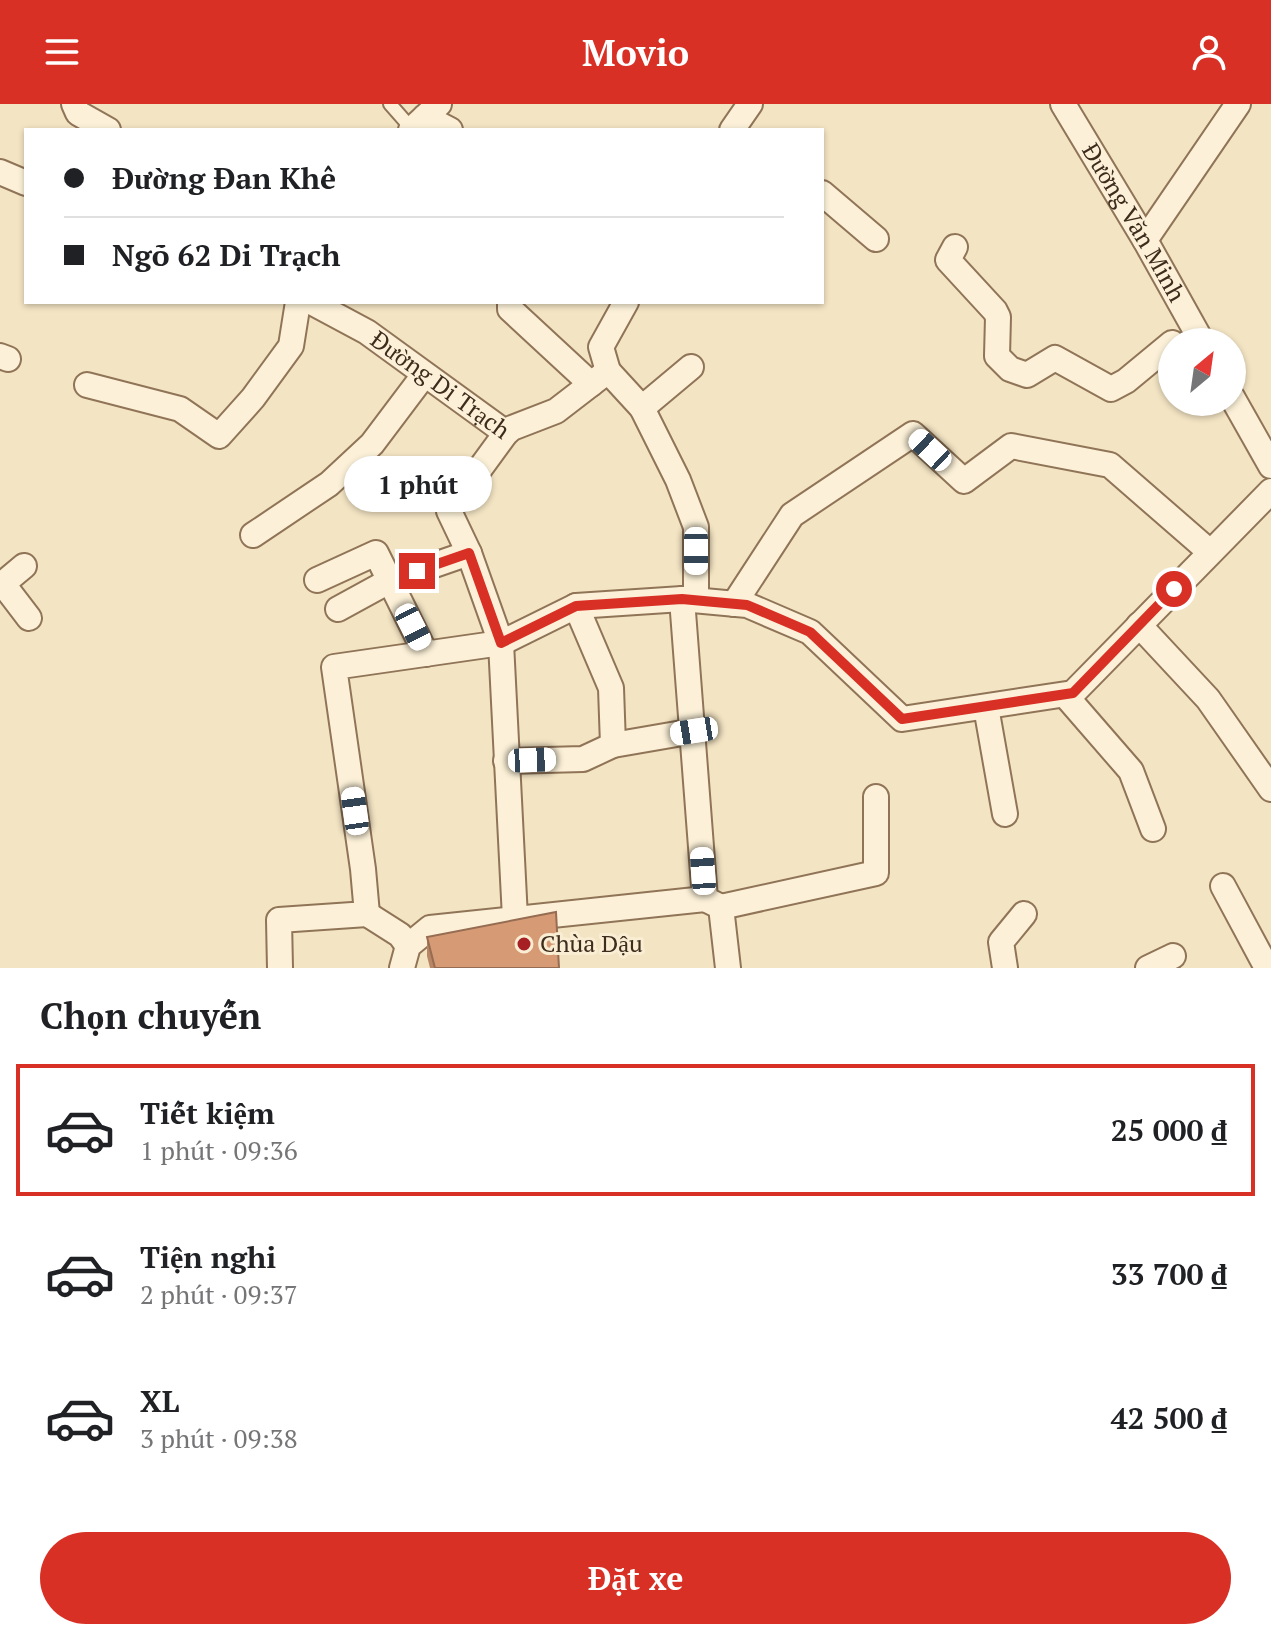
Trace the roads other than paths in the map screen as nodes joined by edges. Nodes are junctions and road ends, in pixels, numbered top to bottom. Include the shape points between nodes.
1 (74, 104) edge
2 (390, 104) edge
3 (1063, 104) edge
4 (1238, 104) edge
5 (422, 120) edge
6 (104, 128) edge
7 (444, 128) edge
8 (0, 172) edge
9 (24, 182) edge
10 (824, 195) edge
11 (876, 239) dead end
12 (1145, 240) junction
13 (955, 247) dead end
14 (298, 304) edge
15 (315, 304) edge
16 (510, 304) edge
17 (625, 304) edge
18 (1194, 328) edge
19 (1158, 355) edge
20 (691, 367) dead end
21 (424, 375) junction
22 (600, 378) junction
23 (87, 385) dead end
24 (642, 408) junction
25 (1243, 416) edge
26 (506, 433) junction
27 (1271, 466) edge
28 (1271, 491) edge
29 (253, 535) dead end
30 (1210, 552) junction
31 (469, 553) junction
32 (24, 566) dead end
33 (317, 580) dead end
34 (391, 580) junction
35 (1, 585) edge
36 (689, 599) junction
37 (734, 604) junction
38 (576, 606) junction
39 (338, 609) dead end
40 (29, 618) dead end
41 (1139, 625) junction
42 (501, 643) junction
43 (426, 654) junction
44 (1065, 695) junction
45 (986, 707) junction
46 (694, 731) junction
47 (613, 745) junction
48 (506, 761) junction
49 (1271, 789) edge
50 (876, 797) dead end
51 (1005, 814) dead end
52 (1153, 829) dead end
53 (1223, 886) dead end
54 (713, 903) junction
55 (367, 914) junction
56 (1024, 914) dead end
57 (515, 918) junction
58 (1173, 956) dead end
59 (405, 957) edge
60 (280, 968) edge
61 (728, 968) edge
62 (1005, 968) edge
63 (1148, 968) edge
64 (1267, 968) edge

1 - 6 street via 78,113
2 - 5 lane
3 - 12 street, Đường Văn Minh
4 - 12 street
5 - 7 street
8 - 9 street
10 - 11 street
12 - 18 street, Đường Văn Minh
13 - 19 street via 948,260 995,311 997,356 1010,369 1027,375 1055,358 1111,389
14 - 23 street via 291,346 219,436 180,409
15 - 21 street, Đường Di Trạch via 367,332
16 - 22 street
17 - 22 street via 601,347
20 - 24 street
21 - 26 street, Đường Di Trạch
21 - 29 street via 372,444 329,484
22 - 24 street
22 - 26 street via 556,411
24 - 36 street via 696,527
25 - 27 street
26 - 31 street, Đường Di Trạch via 449,511
28 - 30 street
30 - 37 street via 1110,465 1011,446 964,481 913,434 792,515
30 - 41 street
31 - 34 street
31 - 42 street, Đường Di Trạch
32 - 35 street
33 - 34 street via 376,553
34 - 39 street
34 - 43 street
35 - 40 street
36 - 37 street
36 - 38 street
36 - 46 street via 687,688
37 - 45 street via 810,632 902,719
38 - 42 street
38 - 47 street via 611,688
41 - 44 street via 1073,693
41 - 49 street via 1208,699
42 - 43 street
42 - 48 street, Đường Di Trạch
43 - 55 street via 334,667
44 - 45 street
44 - 52 street via 1131,771
45 - 51 street
46 - 47 street
46 - 54 street
47 - 48 street via 583,759
48 - 57 street, Đường Di Trạch
50 - 54 street via 876,873
53 - 64 street
54 - 57 street
54 - 61 street
55 - 59 street via 400,935
55 - 60 street via 279,920
56 - 62 street via 1001,942
57 - 59 street via 430,928
58 - 63 street

